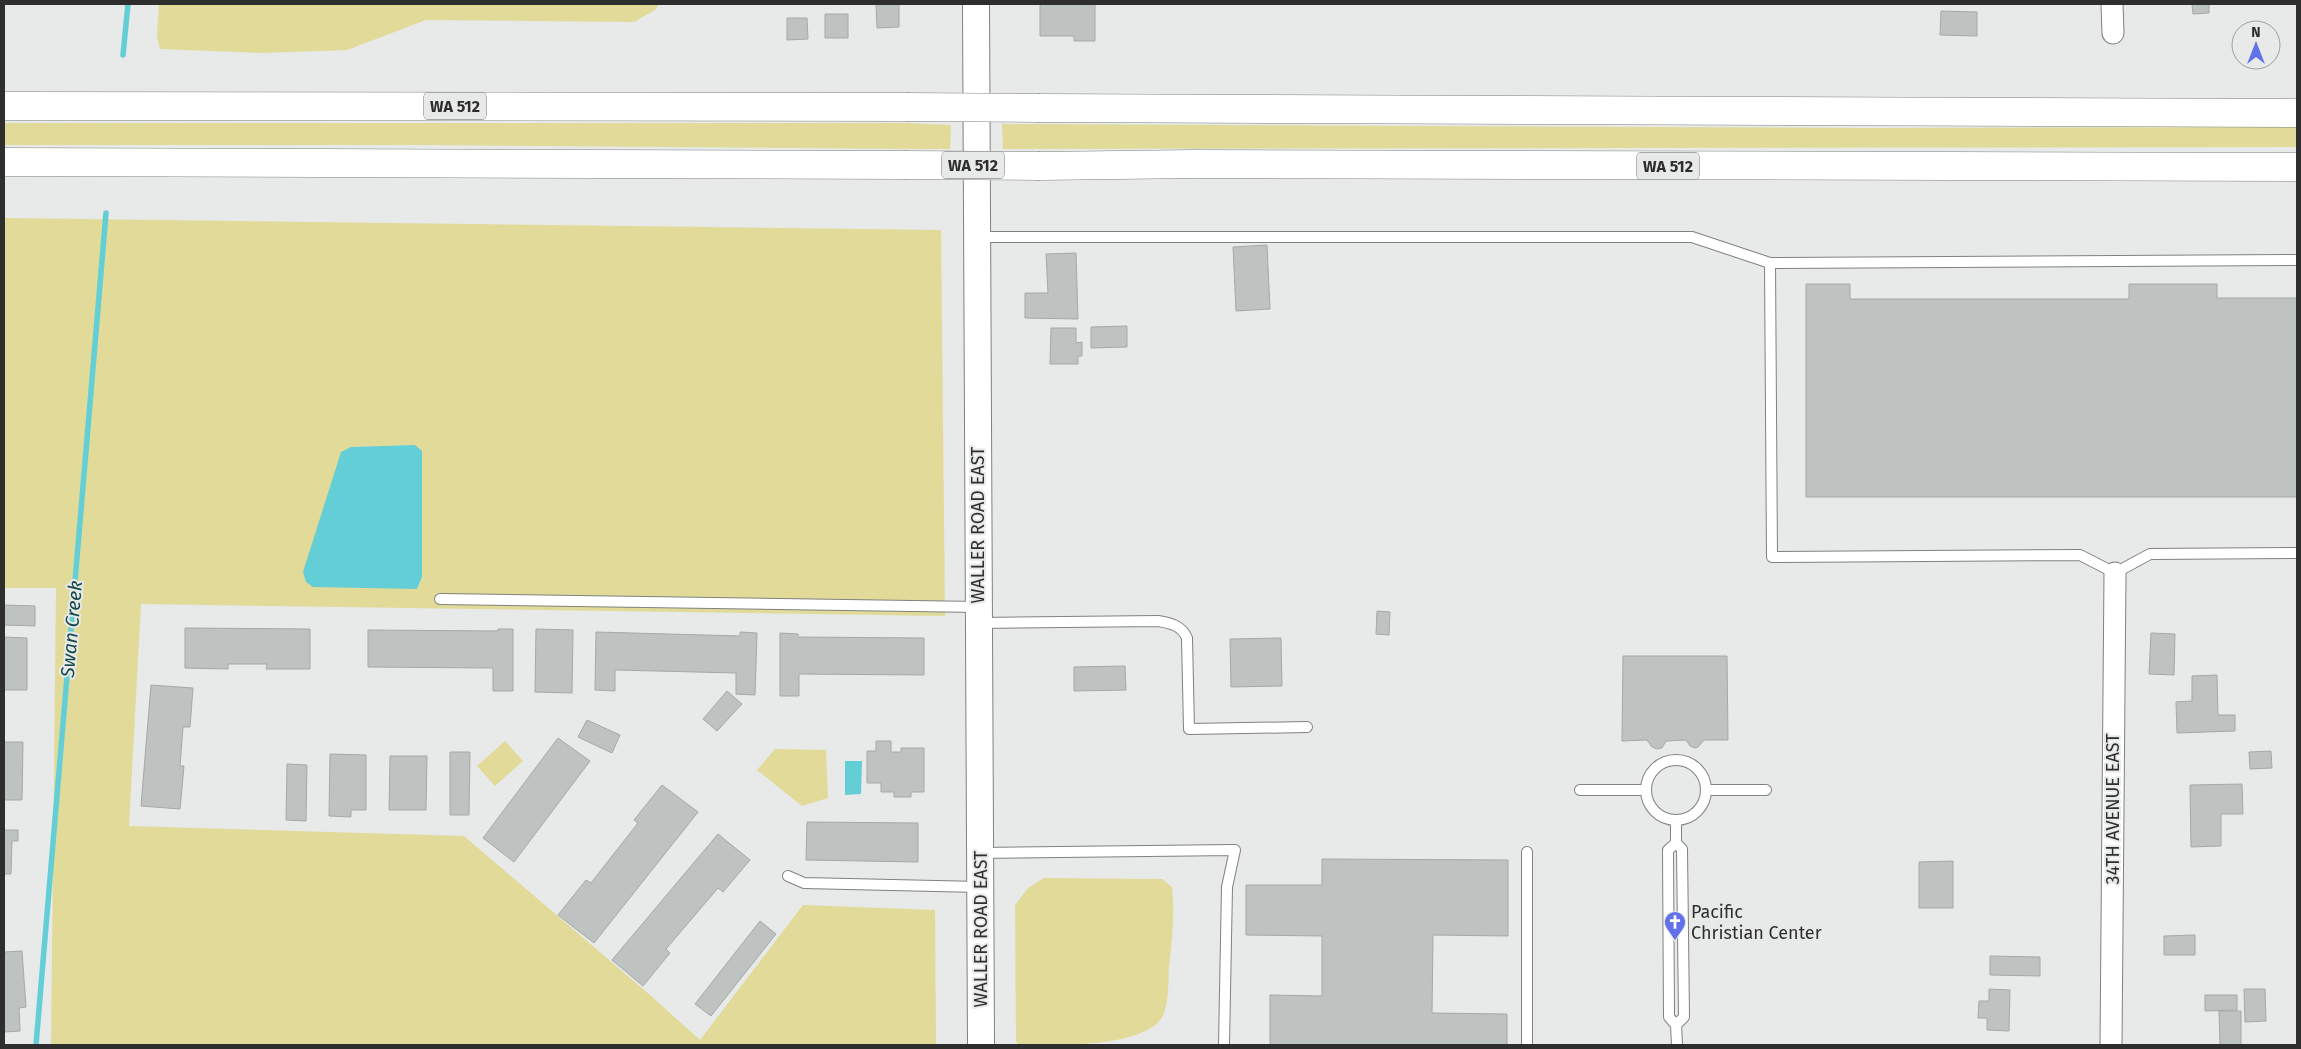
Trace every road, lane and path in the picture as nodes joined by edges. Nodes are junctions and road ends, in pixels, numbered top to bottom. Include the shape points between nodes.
1 (976, 4) edge
2 (2112, 4) edge
3 (2112, 33) dead end
4 (4, 106) edge
5 (2297, 113) edge
6 (4, 162) edge
7 (2297, 167) edge
8 (977, 237) junction
9 (2297, 260) edge
10 (1770, 263) junction
11 (2297, 553) edge
12 (2115, 573) junction
13 (440, 599) dead end
14 (979, 614) junction
15 (1306, 727) dead end
16 (1580, 790) dead end
17 (1646, 790) junction
18 (1706, 790) junction
19 (1766, 790) dead end
20 (1676, 821) junction
21 (1676, 843) junction
22 (1527, 852) dead end
23 (980, 854) junction
24 (788, 876) dead end
25 (980, 887) junction
26 (1676, 1025) junction
27 (981, 1045) edge
28 (1224, 1045) edge
29 (1527, 1045) edge
30 (1677, 1045) edge
31 (2111, 1045) edge

1 - 8 street, WALLER ROAD EAST
2 - 3 street
4 - 5 highway, WA 512, bridge
6 - 7 highway, WA 512, bridge
8 - 10 lane via 1692,237
8 - 14 street, WALLER ROAD EAST
9 - 10 lane
10 - 12 lane via 1772,557 2080,555
11 - 12 lane via 2150,554
12 - 31 street, 34TH AVENUE EAST
13 - 14 lane
14 - 15 lane via 1171,623 1184,631 1187,638 1189,729
14 - 23 street, WALLER ROAD EAST
16 - 17 lane
17 - 18 lane via 1651,772 1666,761 1676,760 1685,761 1701,772
17 - 20 lane via 1651,808 1658,815
18 - 19 lane
18 - 20 lane via 1701,808
20 - 21 lane
21 - 26 lane via 1682,849 1684,1017
21 - 26 lane via 1668,850 1669,1017
22 - 29 lane
23 - 25 street, WALLER ROAD EAST
23 - 28 lane via 1235,850 1227,887
24 - 25 lane via 804,884
25 - 27 street, WALLER ROAD EAST
26 - 30 lane

